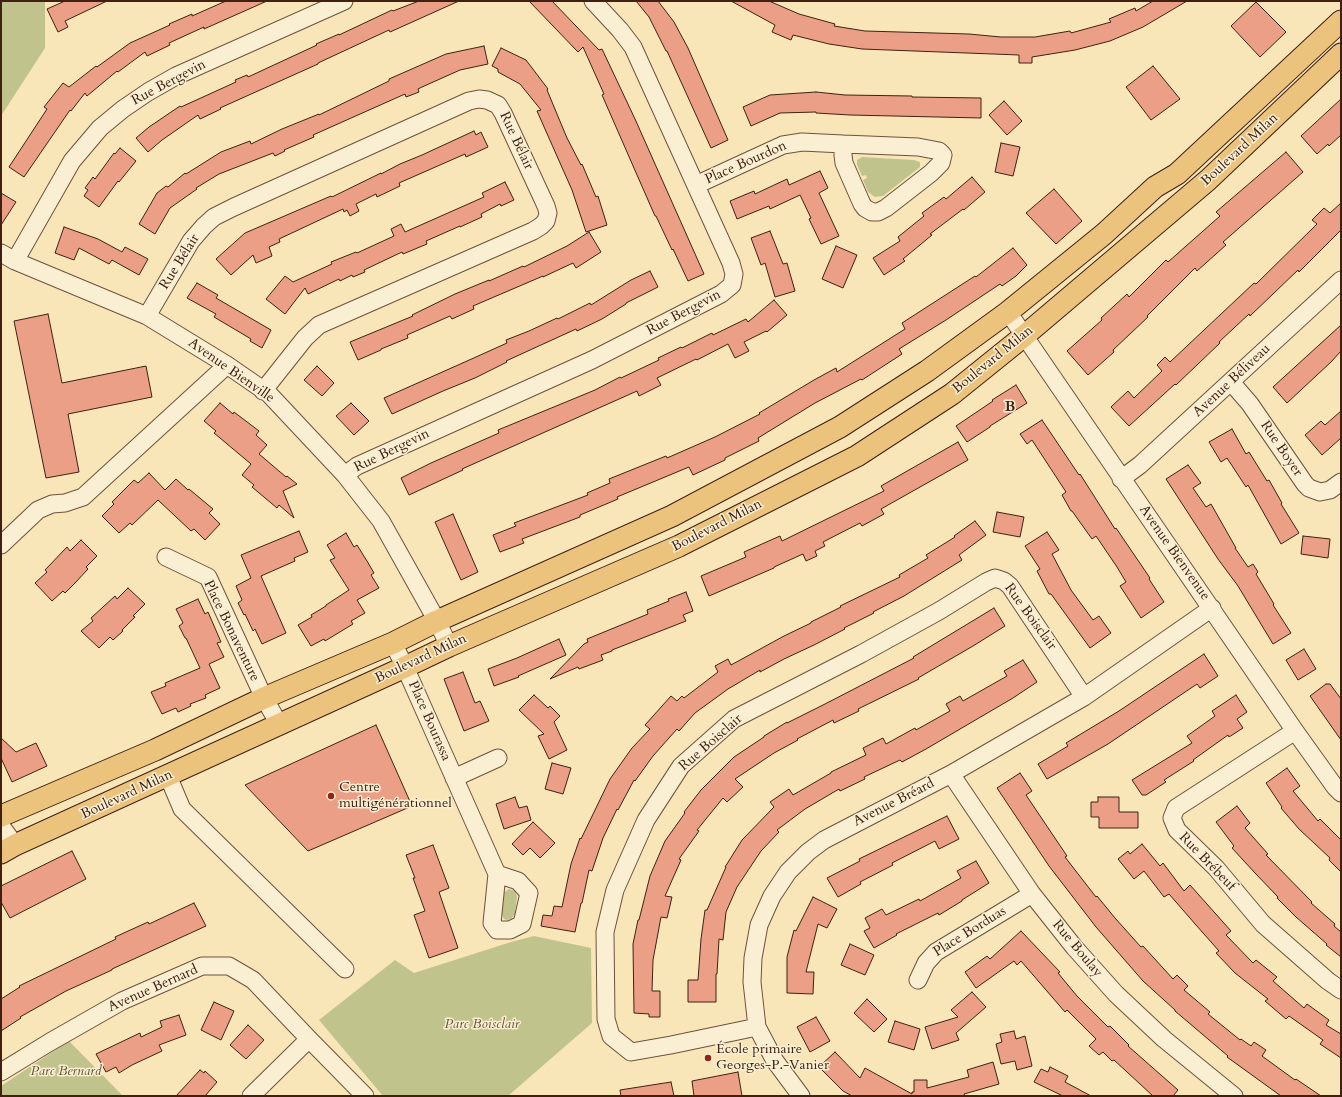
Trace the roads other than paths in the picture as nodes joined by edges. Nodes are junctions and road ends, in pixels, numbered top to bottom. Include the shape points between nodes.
1 (344, 1) edge
2 (593, 1) edge
3 (1341, 22) edge
4 (1341, 54) edge
5 (843, 144) junction
6 (696, 185) junction
7 (8, 257) edge
8 (1341, 280) edge
9 (1008, 312) junction
10 (147, 316) junction
11 (1024, 336) junction
12 (227, 365) junction
13 (1231, 382) junction
14 (263, 391) junction
15 (345, 475) junction
16 (1122, 479) junction
17 (1341, 482) edge
18 (1, 545) edge
19 (166, 557) dead end
20 (1212, 608) junction
21 (437, 621) junction
22 (393, 643) junction
23 (448, 646) junction
24 (405, 668) junction
25 (1084, 697) junction
26 (264, 698) junction
27 (279, 724) junction
28 (1295, 731) junction
29 (498, 758) dead end
30 (951, 774) junction
31 (168, 776) junction
32 (454, 778) junction
33 (1341, 793) edge
34 (1, 816) edge
35 (1, 826) edge
36 (8, 849) edge
37 (497, 874) dead end
38 (1032, 894) junction
39 (345, 969) dead end
40 (918, 980) dead end
41 (1341, 990) edge
42 (758, 1027) junction
43 (309, 1039) junction
44 (1, 1072) edge
45 (251, 1096) edge
46 (365, 1096) edge
47 (801, 1096) edge
48 (1234, 1096) edge

1 - 7 street, Rue Bergevin via 176,76 122,109 100,128 72,161
2 - 6 street, Rue Bergevin via 633,47
3 - 9 main road, Boulevard Milan via 1177,174 1155,187 1104,234
4 - 11 main road, Boulevard Milan via 1208,180
5 - 5 street, Place Bourdon via 844,162 862,204 872,212 889,206 931,173 941,163 943,155 939,151 918,146
5 - 6 street, Place Bourdon via 802,142 784,145
6 - 15 street, Rue Bergevin via 733,269 734,278 730,288 592,360 357,466
7 - 10 street, Avenue Bienville
8 - 13 street, Avenue Béliveau
9 - 11 street, Avenue Bienvenue
9 - 21 main road, Boulevard Milan via 927,371 840,427 672,516
10 - 12 street, Avenue Bienville
10 - 14 street, Rue Bélair via 191,241 214,218 469,101 487,100 498,105 546,206 546,221 533,231 319,325 305,338
11 - 16 street, Avenue Bienvenue
11 - 23 main road, Boulevard Milan via 952,394 857,456 679,546
12 - 14 street, Avenue Bienville
12 - 18 street via 83,497 38,510
13 - 16 street, Avenue Béliveau
13 - 17 street, Rue Boyer via 1250,404 1309,488 1320,492 1330,490
14 - 15 street, Avenue Bienville via 269,394
15 - 21 street, Avenue Bienville via 381,522
16 - 20 street, Avenue Bienvenue
19 - 26 street, Place Bonaventure via 208,578
20 - 25 street, Avenue Bréard
20 - 28 street, Avenue Bienvenue
21 - 22 main road, Boulevard Milan
21 - 23 street, Avenue Bienville
22 - 24 street, Place Bourassa
22 - 26 main road, Boulevard Milan
23 - 24 main road, Boulevard Milan
24 - 27 main road, Boulevard Milan
24 - 32 street, Place Bourassa
25 - 30 street, Avenue Bréard
25 - 42 street, Rue Boisclair via 1010,586 995,578 861,654 734,719 681,766 646,820 615,890 605,932 606,1020 611,1036 631,1052
26 - 27 street, Place Bonaventure
26 - 34 main road, Boulevard Milan via 155,750
27 - 31 main road, Boulevard Milan
28 - 33 street, Avenue Bienvenue
28 - 41 street, Rue Brébeuf via 1176,808 1172,818 1177,830 1216,868 1263,924
29 - 32 street, Place Bourassa
30 - 38 street, Rue Boulay
30 - 42 street, Avenue Bréard via 824,840 801,858 782,879 763,915 754,946 752,982
31 - 36 main road, Boulevard Milan
31 - 39 street via 182,809
32 - 37 street, Place Bourassa
35 - 36 street
38 - 40 street, Place Borduas via 936,952 926,963
38 - 48 street, Rue Boulay via 1116,994 1164,1039
42 - 47 street, Avenue Bréard via 775,1061
43 - 44 street, Avenue Bernard via 253,980 229,966 202,966 122,1001
43 - 45 street
43 - 46 street, Avenue Bernard

